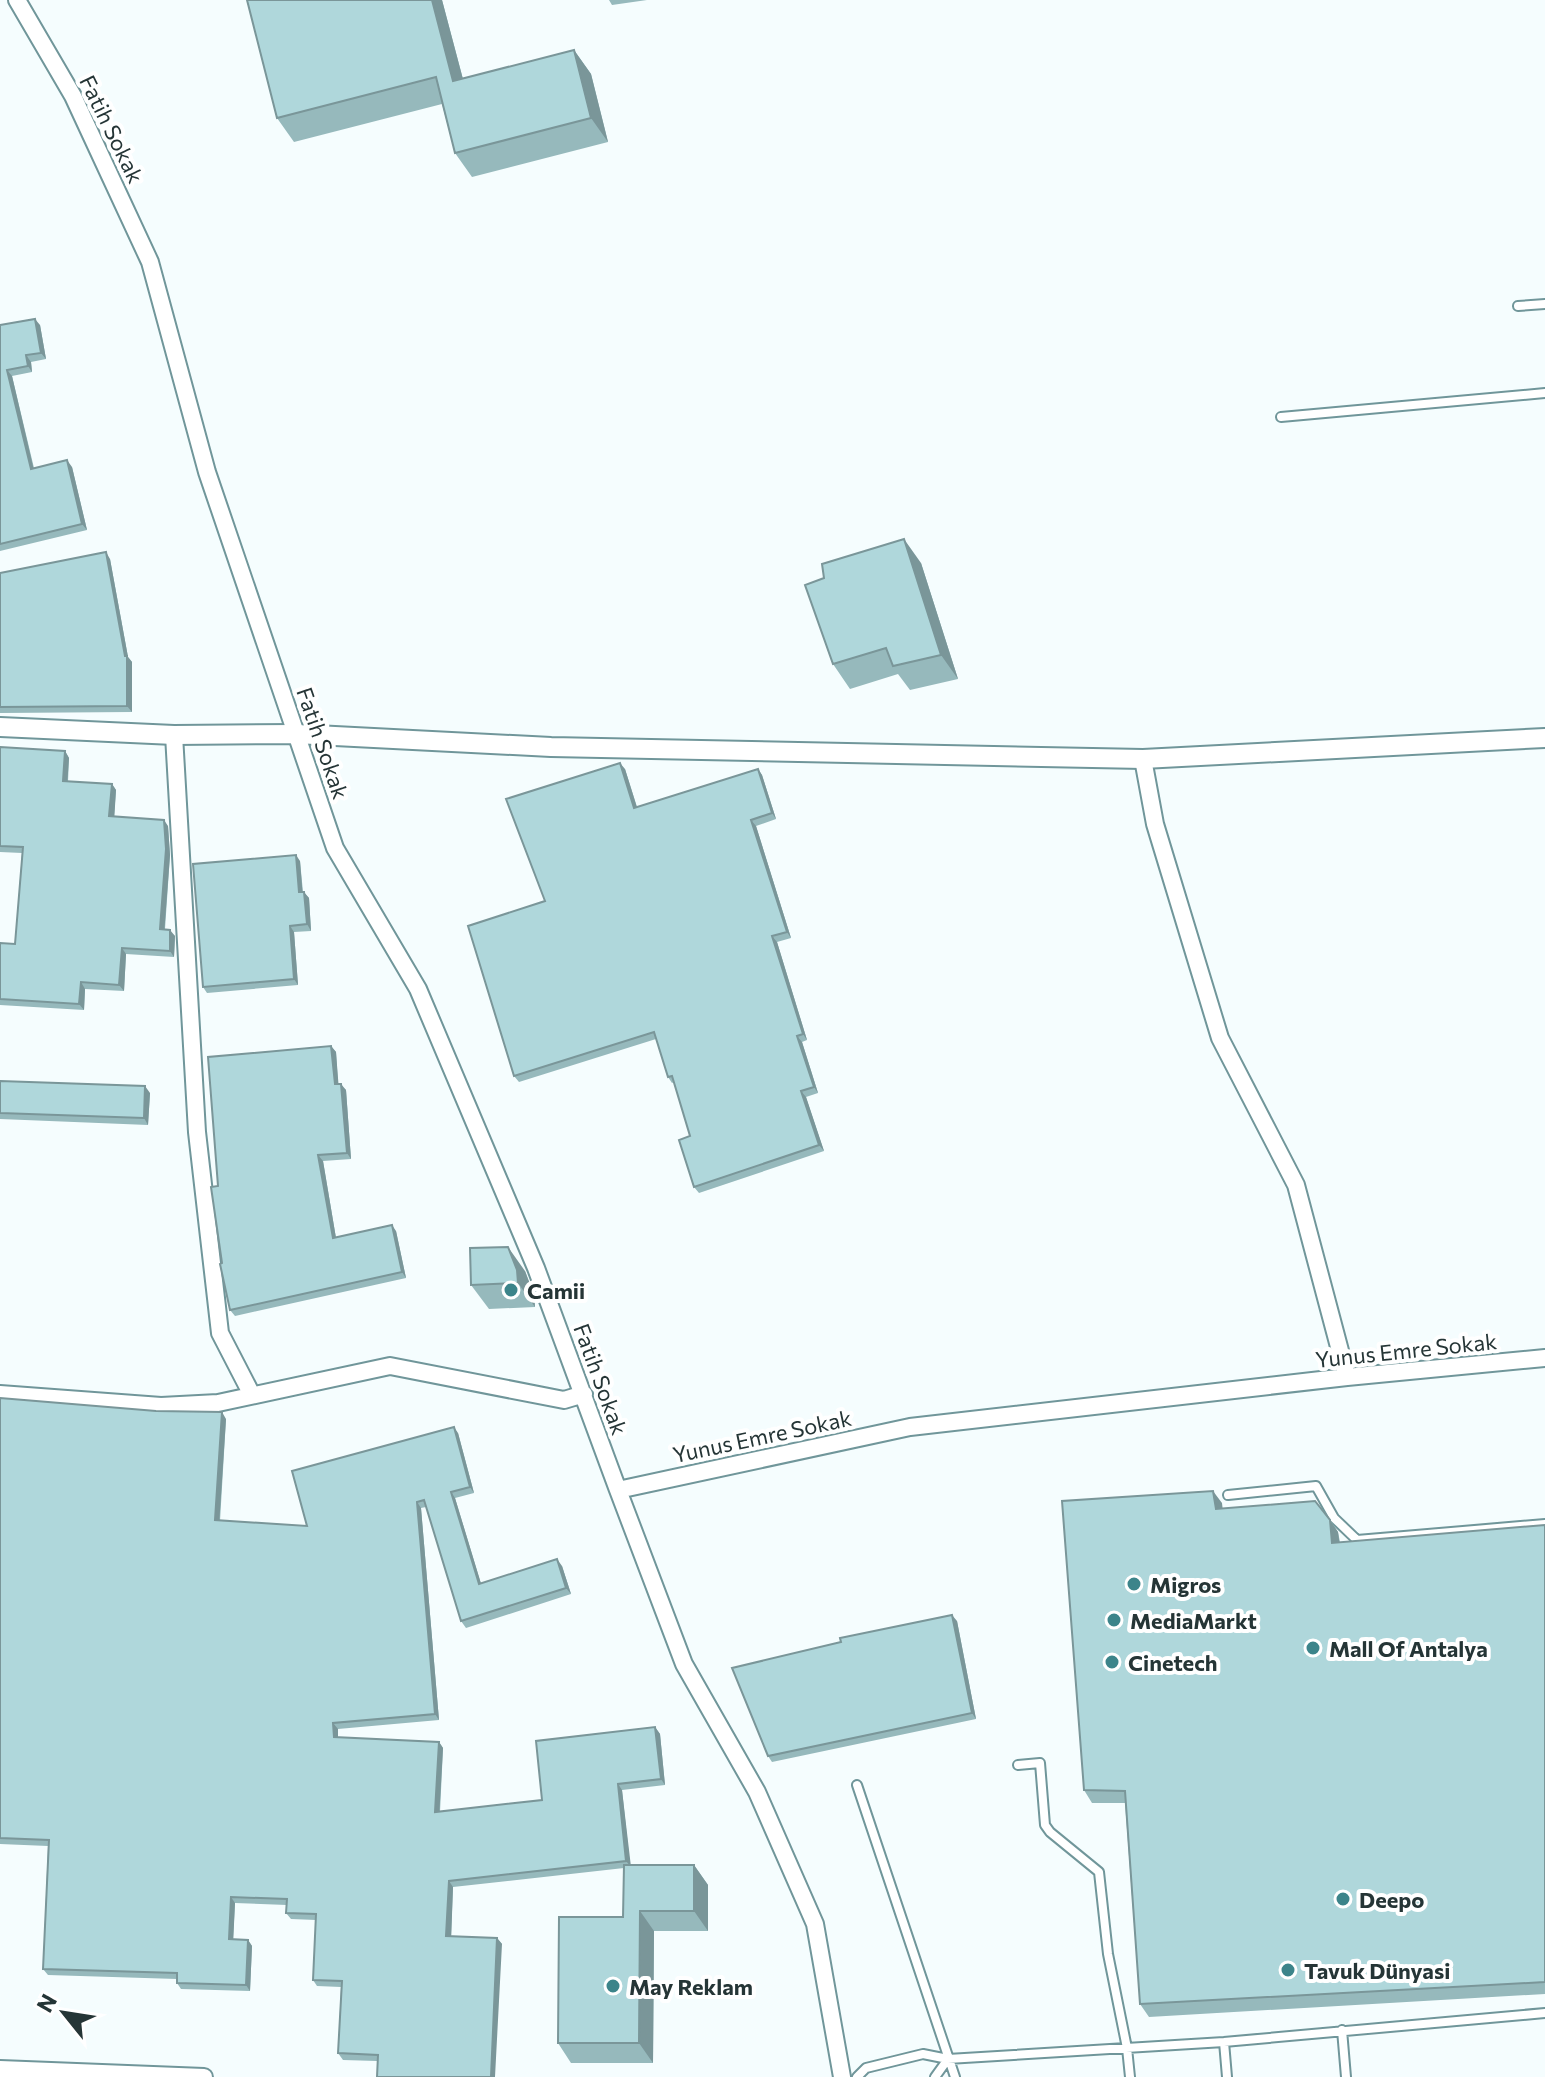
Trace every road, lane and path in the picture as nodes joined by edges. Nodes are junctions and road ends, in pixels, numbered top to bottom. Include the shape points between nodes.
1 (17, 0) edge
2 (1545, 304) edge
3 (1518, 306) dead end
4 (1545, 393) edge
5 (1281, 417) dead end
6 (0, 727) edge
7 (296, 734) junction
8 (174, 735) junction
9 (1545, 738) edge
10 (1143, 759) junction
11 (1545, 1358) edge
12 (1347, 1377) junction
13 (0, 1394) edge
14 (584, 1394) junction
15 (252, 1395) junction
16 (618, 1490) junction
17 (1228, 1495) dead end
18 (1545, 1524) edge
19 (1018, 1765) dead end
20 (857, 1785) dead end
21 (1545, 2013) edge
22 (1342, 2030) junction
23 (1224, 2042) junction
24 (1127, 2048) junction
25 (948, 2059) junction
26 (0, 2069) edge
27 (18, 2074) edge
28 (204, 2077) edge
29 (842, 2077) edge
30 (857, 2077) edge
31 (935, 2077) edge
32 (955, 2077) edge
33 (1130, 2077) edge
34 (1227, 2077) edge
35 (1346, 2077) edge

1 - 7 street, Fatih Sokak via 73,96 150,262 207,472
2 - 3 lane
4 - 5 lane
6 - 8 street
7 - 8 street
7 - 10 street via 551,747
7 - 14 street, Fatih Sokak via 335,848 418,989
8 - 15 street via 197,1132 220,1333
9 - 10 street
10 - 12 street via 1155,824 1220,1038 1296,1185
11 - 12 street, Yunus Emre Sokak
12 - 16 street, Yunus Emre Sokak via 910,1427
13 - 15 street via 161,1406
14 - 15 street via 564,1400 390,1366
14 - 16 street, Fatih Sokak
16 - 29 street via 684,1664 757,1792 815,1924
17 - 18 lane via 1316,1486 1334,1518 1357,1540
19 - 24 lane via 1040,1763 1045,1825 1099,1872
20 - 25 lane
21 - 22 lane
22 - 23 lane
22 - 35 lane
23 - 24 lane
23 - 34 lane
24 - 25 lane
24 - 33 lane
25 - 30 lane via 923,2054 866,2068
25 - 31 lane
25 - 32 lane
26 - 27 street
27 - 28 street

